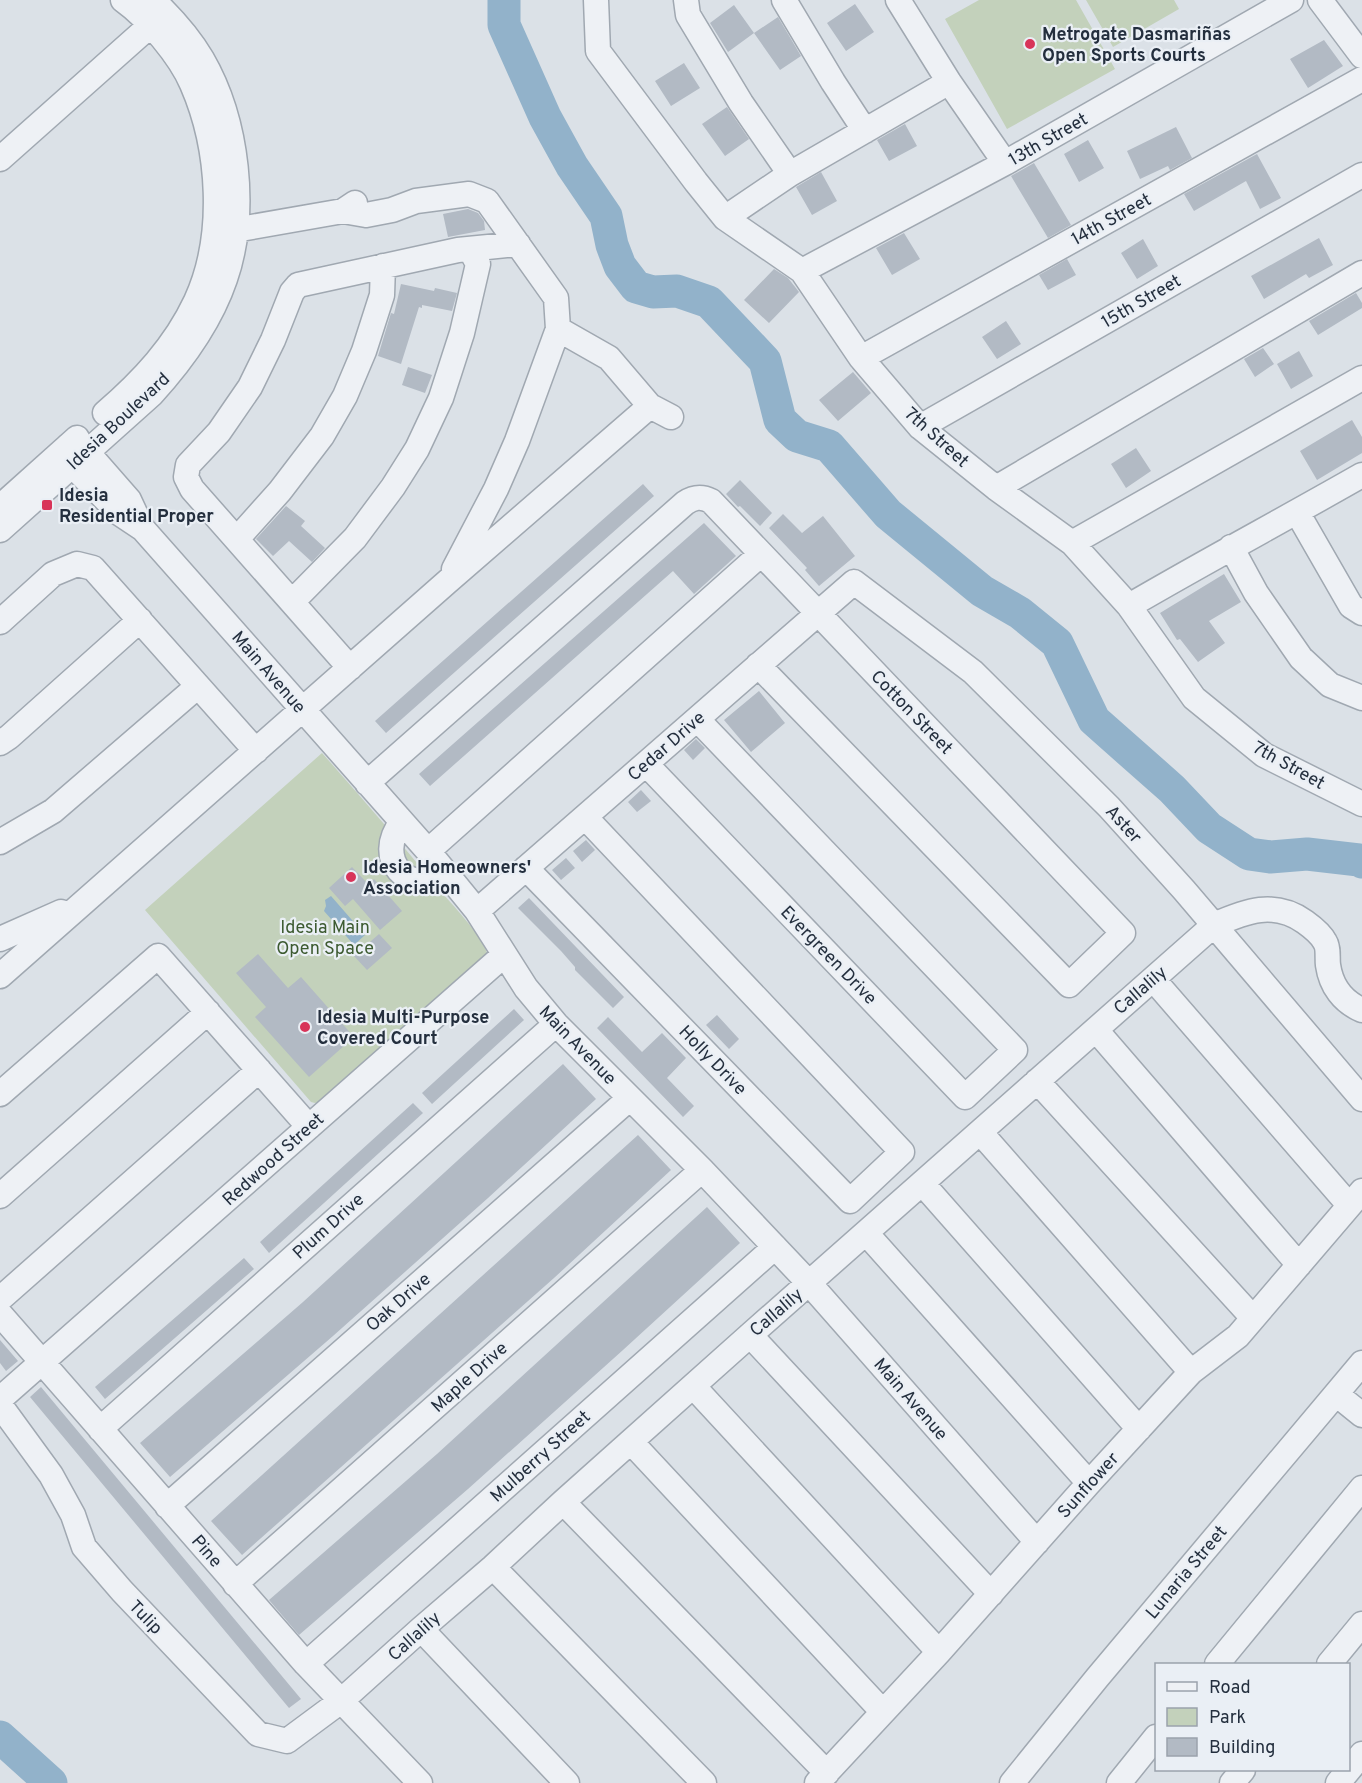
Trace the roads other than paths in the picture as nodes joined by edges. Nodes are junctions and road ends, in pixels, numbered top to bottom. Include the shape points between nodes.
1 (123, 0) edge
2 (596, 0) edge
3 (686, 0) edge
4 (784, 0) edge
5 (898, 0) edge
6 (1291, 0) edge
7 (1320, 0) edge
8 (156, 12) edge
9 (1362, 56) edge
10 (1362, 79) edge
11 (949, 82) junction
12 (865, 131) junction
13 (0, 159) edge
14 (1005, 163) junction
15 (790, 174) junction
16 (1362, 175) edge
17 (725, 218) junction
18 (225, 232) junction
19 (518, 244) junction
20 (470, 249) junction
21 (383, 266) junction
22 (802, 271) junction
23 (1362, 273) edge
24 (558, 329) junction
25 (861, 358) junction
26 (1362, 378) edge
27 (920, 427) junction
28 (76, 454) junction
29 (1362, 475) edge
30 (996, 488) junction
31 (0, 507) edge
32 (1297, 512) junction
33 (0, 530) edge
34 (237, 539) junction
35 (1072, 543) junction
36 (1231, 547) junction
37 (761, 554) junction
38 (447, 582) junction
39 (854, 582) joint
40 (292, 602) junction
41 (1129, 606) junction
42 (818, 613) junction
43 (1362, 613) edge
44 (140, 620) junction
45 (0, 622) edge
46 (758, 666) junction
47 (350, 668) junction
48 (198, 686) junction
49 (1362, 698) edge
50 (302, 709) junction
51 (697, 719) junction
52 (0, 743) edge
53 (256, 751) junction
54 (646, 764) junction
55 (367, 783) junction
56 (1362, 804) edge
57 (585, 817) junction
58 (402, 822) junction
59 (0, 842) edge
60 (428, 851) junction
61 (526, 868) junction
62 (447, 874) junction
63 (82, 903) junction
64 (477, 911) junction
65 (1214, 926) junction
66 (0, 939) edge
67 (504, 955) junction
68 (0, 976) edge
69 (1153, 979) junction
70 (1362, 1010) edge
71 (208, 1012) junction
72 (556, 1024) junction
73 (1096, 1030) junction
74 (259, 1070) junction
75 (1037, 1081) junction
76 (0, 1094) edge
77 (630, 1098) junction
78 (1362, 1099) edge
79 (309, 1127) junction
80 (980, 1132) junction
81 (702, 1170) junction
82 (922, 1183) junction
83 (0, 1196) edge
84 (1356, 1198) edge
85 (866, 1233) junction
86 (775, 1247) junction
87 (1299, 1265) junction
88 (809, 1283) junction
89 (0, 1299) edge
90 (0, 1314) edge
91 (1253, 1318) junction
92 (750, 1335) junction
93 (43, 1363) junction
94 (1362, 1363) edge
95 (1191, 1372) junction
96 (693, 1386) junction
97 (1336, 1394) junction
98 (0, 1400) edge
99 (0, 1405) edge
100 (1362, 1415) edge
101 (100, 1428) junction
102 (1139, 1429) junction
103 (631, 1442) junction
104 (1089, 1483) junction
105 (1362, 1488) edge
106 (563, 1502) junction
107 (167, 1506) junction
108 (1037, 1542) junction
109 (493, 1567) junction
110 (235, 1584) junction
111 (991, 1594) junction
112 (1362, 1624) edge
113 (421, 1629) junction
114 (939, 1652) junction
115 (1219, 1663) edge
116 (1331, 1663) edge
117 (306, 1664) junction
118 (341, 1701) junction
119 (883, 1712) junction
120 (1155, 1738) edge
121 (1362, 1754) edge
122 (1350, 1768) edge
123 (1242, 1771) edge
124 (1348, 1771) edge
125 (822, 1778) edge
126 (420, 1783) edge
127 (567, 1783) edge
128 (704, 1783) edge
129 (1012, 1783) edge
130 (1119, 1783) edge
131 (1232, 1783) edge
132 (1338, 1783) edge

1 - 8 street, Idesia Boulevard
2 - 17 street, 7th Street via 598,51
3 - 15 street via 688,15
4 - 12 street
5 - 11 street
6 - 14 street, 13th Street
7 - 9 street
8 - 13 street
8 - 18 street, Idesia Boulevard via 201,58 224,110 237,178
10 - 25 street, 14th Street
11 - 12 street
11 - 14 street
12 - 15 street
14 - 22 street, 13th Street
15 - 17 street
16 - 27 street, 15th Street
17 - 22 street, 7th Street
18 - 19 street via 343,211 366,215 416,201 469,194 487,201
18 - 28 street, Idesia Boulevard via 232,254 225,279 185,355 152,394
19 - 20 street
19 - 24 street via 556,298
20 - 21 street
20 - 40 street via 478,264 462,333 441,398 417,449 355,538
21 - 34 street via 382,295 345,396 322,436
21 - 34 street via 298,285 250,387 219,432 188,465 186,477 192,489
22 - 25 street, 7th Street
23 - 30 street
24 - 38 street via 496,489
24 - 38 street via 609,358 661,411
25 - 27 street, 7th Street
26 - 35 street
27 - 30 street, 7th Street
28 - 31 street, Idesia Boulevard
28 - 33 street, Idesia Boulevard
28 - 50 street, Main Avenue via 119,513 143,529
29 - 32 street
30 - 35 street, 7th Street
32 - 36 street
32 - 43 street via 1351,606
34 - 40 street
35 - 41 street, 7th Street
36 - 41 street
36 - 49 street via 1256,593 1301,658 1330,685
37 - 42 street, Cotton Street
37 - 55 street, Cotton Street via 711,501 691,499
37 - 60 street
38 - 47 street
39 - 42 street, Cedar Drive
39 - 65 street, Aster via 974,672 1109,807
40 - 47 street
41 - 56 street, 7th Street via 1194,698 1264,755
42 - 46 street, Cedar Drive
42 - 46 street, Cotton Street via 1123,933 1069,985
44 - 45 street via 93,568 77,564 53,574
44 - 48 street
44 - 52 street
46 - 51 street, Cedar Drive
47 - 50 street
48 - 53 street
48 - 59 street via 53,811
50 - 53 street
50 - 55 street, Main Avenue
51 - 54 street, Cedar Drive
51 - 54 street, Evergreen Drive via 1015,1050 965,1097
53 - 63 street
54 - 57 street, Cedar Drive
55 - 58 street, Main Avenue
57 - 61 street, Cedar Drive
57 - 61 street, Holly Drive via 902,1152 850,1201
58 - 60 street, Main Avenue
58 - 62 street via 391,848 402,873 420,882
60 - 62 street, Main Avenue
61 - 64 street, Cedar Drive
62 - 64 street, Main Avenue
63 - 66 street
63 - 68 street
64 - 67 street, Main Avenue
65 - 69 street, Callalily
65 - 70 street, Callalily via 1240,914 1270,909 1292,913 1326,943 1332,984 1350,1005
65 - 78 street, Aster
67 - 72 street, Main Avenue
67 - 79 street, Redwood Street
69 - 73 street, Callalily
69 - 84 street
71 - 74 street
71 - 76 street via 158,956
71 - 83 street
72 - 77 street, Main Avenue
72 - 101 street, Plum Drive
73 - 75 street, Callalily
73 - 87 street
74 - 79 street
74 - 89 street
75 - 80 street, Callalily
75 - 91 street
77 - 81 street, Main Avenue
77 - 107 street, Oak Drive
79 - 93 street, Redwood Street
80 - 82 street, Callalily
80 - 95 street
81 - 86 street, Main Avenue
81 - 110 street, Maple Drive
82 - 85 street, Callalily
82 - 102 street
84 - 87 street, Sunflower
85 - 88 street, Callalily
85 - 104 street
86 - 88 street, Main Avenue
86 - 117 street, Mulberry Street
87 - 91 street, Sunflower
88 - 92 street, Callalily
88 - 108 street, Main Avenue
90 - 93 street, Pine
91 - 95 street, Sunflower via 1238,1336
92 - 96 street, Callalily
92 - 111 street
93 - 98 street
93 - 101 street, Pine
94 - 97 street, Lunaria Street
95 - 102 street, Sunflower
96 - 103 street, Callalily
96 - 114 street
97 - 100 street
97 - 129 street, Lunaria Street
99 - 118 street, Tulip via 51,1475 73,1515 84,1547 258,1734 287,1741
101 - 107 street, Pine
102 - 104 street, Sunflower
103 - 106 street, Callalily
103 - 119 street
104 - 108 street, Sunflower
105 - 115 street
106 - 109 street, Callalily
106 - 125 street
107 - 110 street, Pine
108 - 111 street, Sunflower
109 - 113 street, Callalily
109 - 128 street
110 - 117 street, Pine
111 - 114 street, Sunflower
112 - 116 street
113 - 118 street, Callalily
113 - 127 street
114 - 119 street, Sunflower
117 - 118 street, Pine
118 - 126 street, Pine
119 - 125 street, Sunflower
120 - 130 street
121 - 122 street
123 - 131 street
124 - 132 street

